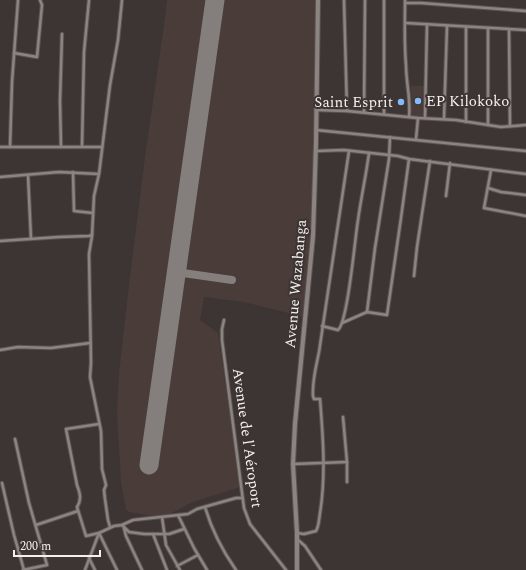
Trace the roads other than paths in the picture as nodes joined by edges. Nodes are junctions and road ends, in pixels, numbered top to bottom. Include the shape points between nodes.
1 (18, 0) edge
2 (40, 0) edge
3 (89, 0) edge
4 (122, 0) edge
5 (318, 0) edge
6 (344, 0) edge
7 (365, 0) edge
8 (384, 0) edge
9 (405, 1) edge
10 (526, 11) edge
11 (406, 23) junction
12 (427, 24) junction
13 (447, 26) junction
14 (466, 27) junction
15 (488, 28) junction
16 (509, 29) junction
17 (526, 30) edge
18 (62, 34) dead end
19 (14, 53) junction
20 (316, 110) junction
21 (347, 111) junction
22 (364, 112) junction
23 (384, 114) junction
24 (409, 117) junction
25 (418, 118) junction
26 (425, 118) junction
27 (444, 119) junction
28 (466, 122) junction
29 (488, 126) junction
30 (510, 126) junction
31 (526, 126) edge
32 (316, 130) junction
33 (390, 137) junction
34 (416, 139) junction
35 (82, 146) junction
36 (0, 147) edge
37 (10, 147) junction
38 (61, 147) junction
39 (102, 147) junction
40 (316, 151) junction
41 (349, 151) junction
42 (526, 151) edge
43 (369, 154) junction
44 (388, 156) junction
45 (409, 159) junction
46 (430, 162) junction
47 (450, 164) junction
48 (491, 170) junction
49 (73, 172) junction
50 (100, 174) junction
51 (526, 174) edge
52 (28, 175) junction
53 (0, 177) edge
54 (488, 188) junction
55 (526, 195) edge
56 (446, 196) dead end
57 (93, 213) junction
58 (526, 216) edge
59 (92, 234) junction
60 (31, 239) junction
61 (0, 240) edge
62 (414, 276) dead end
63 (367, 312) junction
64 (224, 320) dead end
65 (342, 323) junction
66 (322, 326) junction
67 (90, 343) junction
68 (0, 350) edge
69 (344, 417) dead end
70 (99, 424) junction
71 (15, 439) dead end
72 (323, 462) junction
73 (347, 462) junction
74 (294, 464) junction
75 (347, 482) dead end
76 (2, 483) dead end
77 (242, 498) junction
78 (205, 507) junction
79 (78, 510) junction
80 (178, 515) junction
81 (162, 517) junction
82 (36, 525) junction
83 (123, 526) junction
84 (110, 527) junction
85 (184, 529) junction
86 (99, 532) junction
87 (297, 533) junction
88 (153, 534) junction
89 (164, 534) junction
90 (297, 539) junction
91 (198, 555) junction
92 (89, 558) junction
93 (177, 566) junction
94 (28, 569) edge
95 (284, 569) edge
96 (24, 570) edge
97 (85, 570) edge
98 (95, 570) edge
99 (117, 570) edge
100 (142, 570) edge
101 (167, 570) edge
102 (180, 570) edge
103 (207, 570) edge
104 (236, 570) edge
105 (297, 570) edge
106 (321, 570) edge

1 - 19 street
2 - 19 street via 42,5 37,57
3 - 35 street via 84,52
4 - 39 street
5 - 20 main road, Avenue Wazabanga
6 - 21 street
7 - 22 street
8 - 23 street
9 - 10 street
9 - 11 street
11 - 12 street
11 - 24 street via 405,63
12 - 13 street
12 - 26 street
13 - 14 street
13 - 27 street
14 - 15 street
14 - 28 street
15 - 16 street
15 - 29 street
16 - 17 street
16 - 30 street
18 - 38 street
19 - 37 street
20 - 21 street
20 - 32 main road, Avenue Wazabanga
21 - 22 street
22 - 23 street
23 - 24 street
24 - 25 street
25 - 26 street
25 - 34 street
26 - 27 street
27 - 28 street
28 - 29 street
29 - 30 street
30 - 31 street
32 - 33 street
32 - 40 main road, Avenue Wazabanga
33 - 34 street
33 - 44 street
34 - 42 street
35 - 38 street
35 - 39 street
36 - 37 street
37 - 38 street
39 - 50 street
40 - 41 street
40 - 74 main road, Avenue Wazabanga via 313,236 295,424
41 - 43 street
41 - 66 street
43 - 44 street
43 - 65 street
44 - 45 street
44 - 63 street
45 - 46 street
45 - 63 street via 386,315
46 - 47 street
46 - 62 street
47 - 48 street
47 - 56 street
48 - 51 street
48 - 54 street
49 - 50 street
49 - 52 street
49 - 57 street via 74,211
50 - 57 street via 94,196
52 - 53 street
52 - 60 street
54 - 55 street
54 - 58 street via 484,208
57 - 59 street
59 - 60 street
59 - 67 street via 88,267
60 - 61 street
63 - 65 street
64 - 77 street, Avenue de l'Aéroport via 222,340
65 - 66 street via 338,330
66 - 72 street via 312,390 313,398 320,399
67 - 68 street via 52,348 18,347
67 - 70 street via 90,377
69 - 73 street
70 - 79 street via 66,429 80,492
70 - 84 street via 102,469 106,485 104,490
71 - 82 street via 26,493
72 - 73 street
72 - 74 street
72 - 87 street via 322,503 317,529 304,534
73 - 75 street
74 - 87 main road, Avenue Wazabanga
76 - 96 street
77 - 78 street
77 - 95 street, Avenue de l'Aéroport via 250,524
78 - 80 street
78 - 104 street via 213,532
79 - 82 street
79 - 86 street via 86,536
80 - 81 street
80 - 85 street
81 - 83 street via 133,520
81 - 89 street
82 - 94 street via 48,565
83 - 84 street
83 - 88 street via 129,532
83 - 100 street
84 - 86 street
85 - 89 street
85 - 91 street
86 - 92 street
86 - 99 street
87 - 90 main road, Avenue Wazabanga
88 - 89 street
88 - 101 street
89 - 93 street via 166,545
90 - 105 main road, Avenue Wazabanga
90 - 106 street via 305,546
91 - 93 street
91 - 103 street
92 - 97 street
92 - 98 street
93 - 102 street
94 - 96 street

